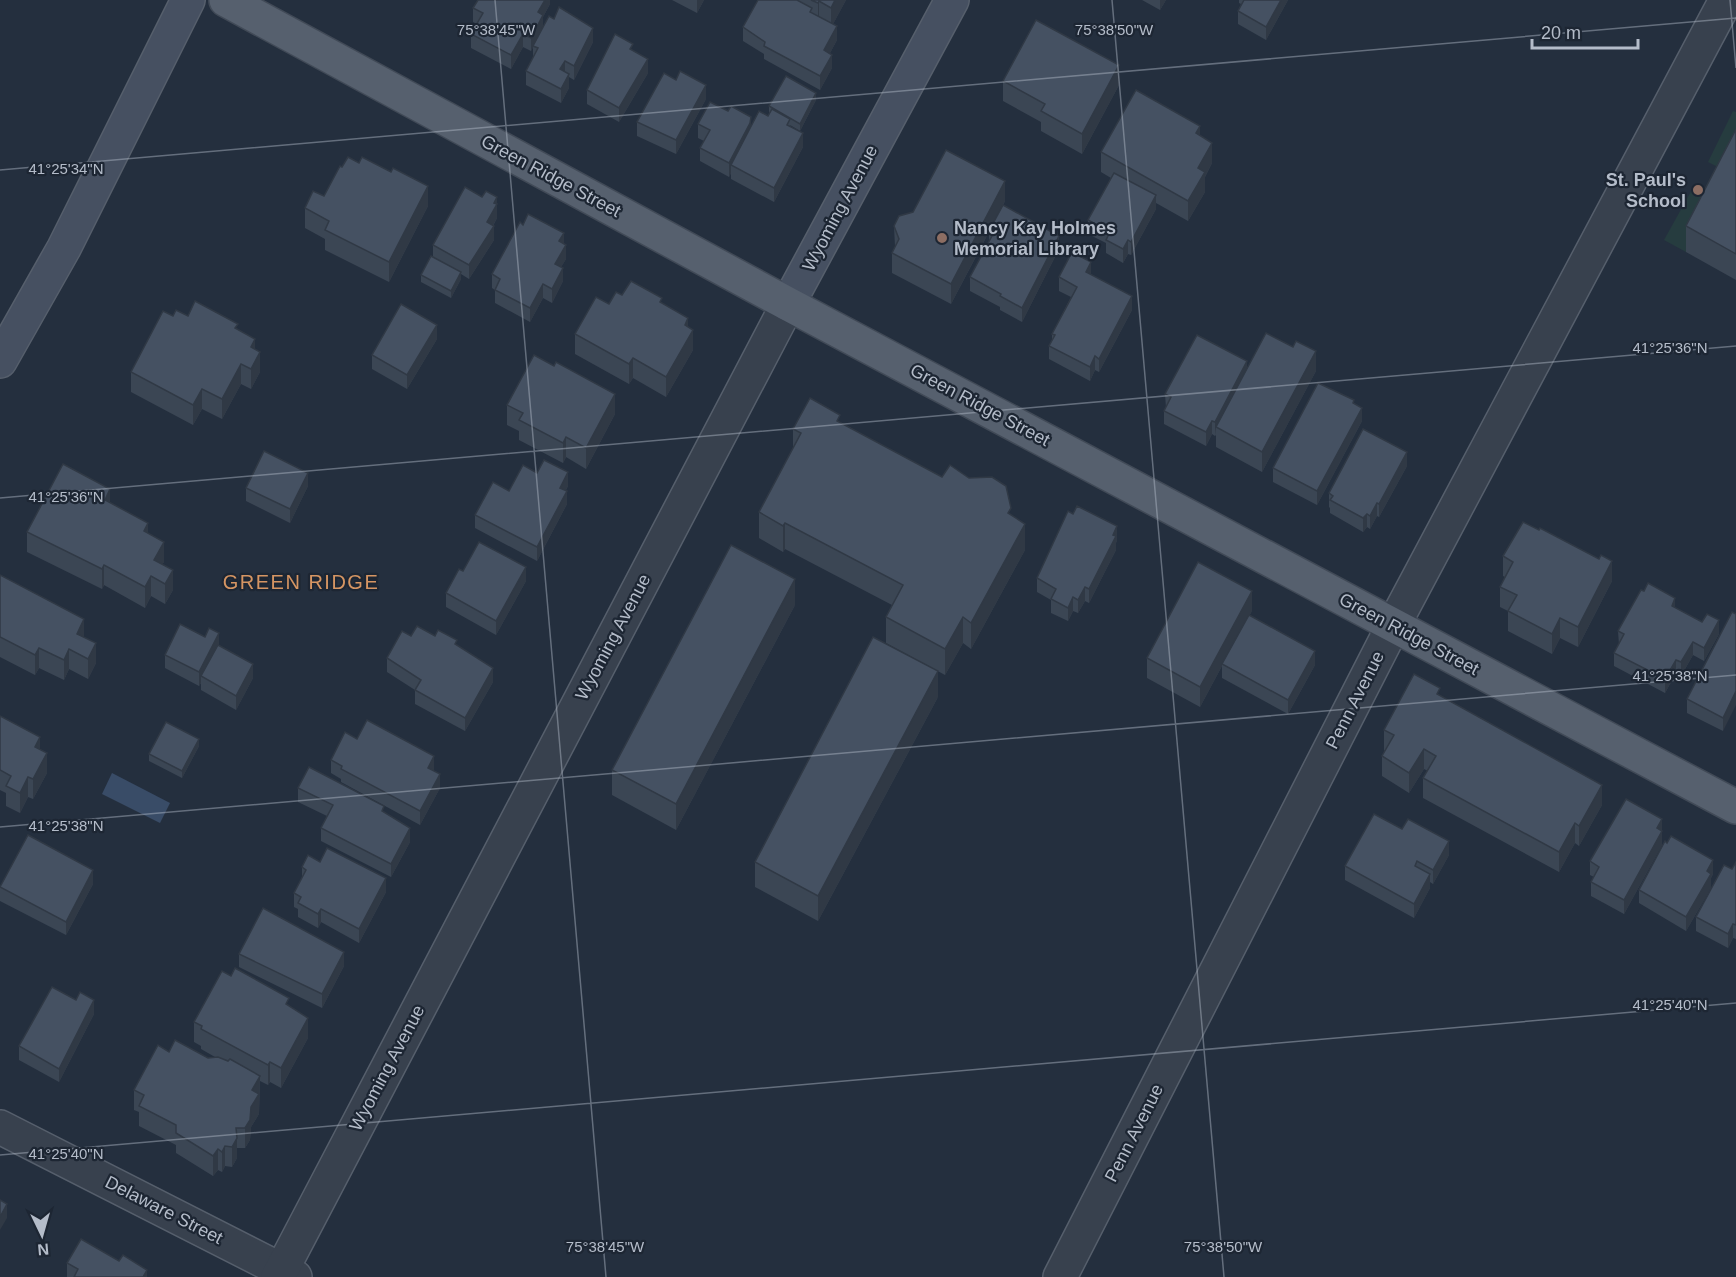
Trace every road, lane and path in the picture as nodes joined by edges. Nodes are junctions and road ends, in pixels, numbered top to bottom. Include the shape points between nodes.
1 (188, 0) edge
2 (226, 0) edge
3 (952, 0) edge
4 (1726, 0) edge
5 (788, 304) junction
6 (0, 361) edge
7 (1393, 626) junction
8 (1736, 807) edge
9 (0, 1127) edge
10 (285, 1275) edge
11 (1060, 1277) edge

1 - 6 street via 64,248
2 - 5 main road, Green Ridge Street
3 - 5 street, Wyoming Avenue
4 - 7 street, Penn Avenue
5 - 7 main road, Green Ridge Street
5 - 10 street, Wyoming Avenue
7 - 8 main road, Green Ridge Street
7 - 11 street, Penn Avenue
9 - 10 street, Delaware Street

